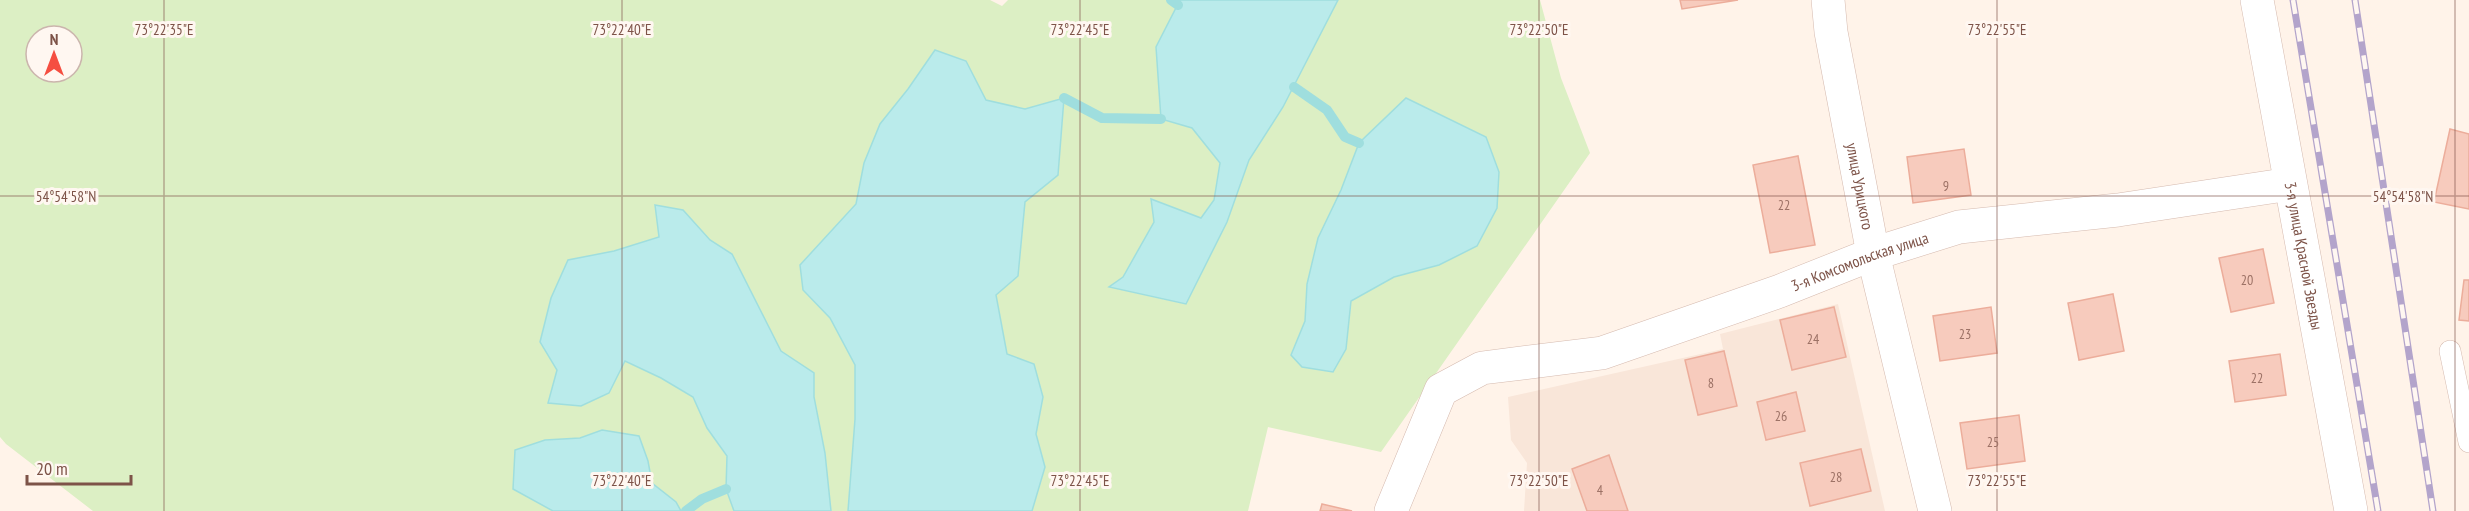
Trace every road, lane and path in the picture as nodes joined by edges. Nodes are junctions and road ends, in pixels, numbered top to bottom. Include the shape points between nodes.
1 (1828, 0) edge
2 (2257, 0) edge
3 (2290, 184) junction
4 (1873, 254) junction
5 (2450, 351) dead end
6 (2469, 442) edge
7 (1391, 511) edge
8 (1935, 511) edge
9 (2350, 511) edge

1 - 4 street, улица Урицкого
2 - 3 street, 3-я улица Красной Звезды
3 - 4 street, 3-я Комсомольская улица via 2118,210 1959,227
3 - 9 street, 3-я улица Красной Звезды
4 - 7 street, 3-я Комсомольская улица via 1602,353 1482,368 1441,390
4 - 8 street, улица Урицкого
5 - 6 lane

